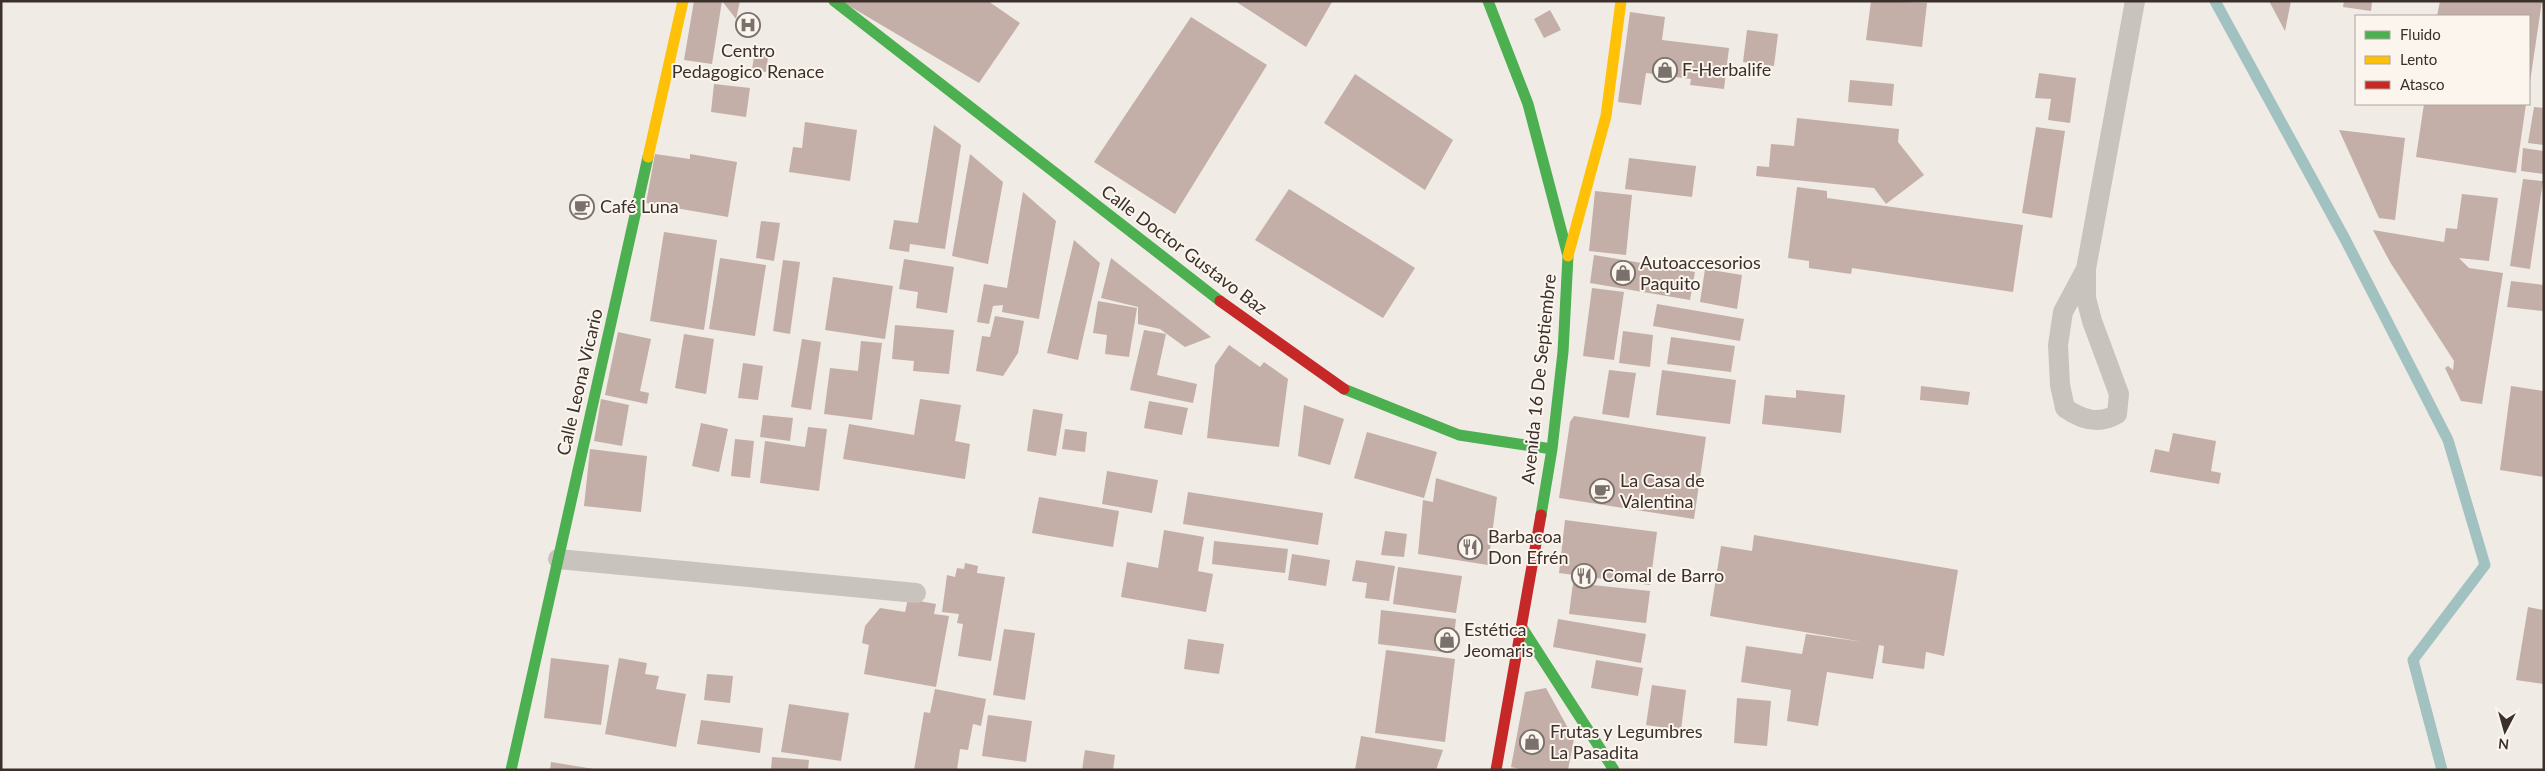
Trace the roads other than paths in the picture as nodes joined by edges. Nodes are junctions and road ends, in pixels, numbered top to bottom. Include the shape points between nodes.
1 (683, 1) edge
2 (834, 1) edge
3 (1488, 1) edge
4 (1621, 1) edge
5 (2135, 1) edge
6 (1568, 256) junction
7 (2086, 269) junction
8 (1552, 449) junction
9 (558, 559) junction
10 (916, 593) dead end
11 (1523, 629) junction
12 (511, 770) edge
13 (1496, 770) edge
14 (1614, 770) edge

1 - 9 main road, Calle Leona Vicario
2 - 8 main road, Calle Doctor Gustavo Baz via 1221,302 1345,390 1459,435
3 - 6 main road, Avenida 16 De Septiembre via 1528,104
4 - 6 main road via 1606,116
5 - 7 lane
6 - 8 main road, Avenida 16 De Septiembre via 1563,352
7 - 7 lane via 2063,312 2058,344 2060,385 2065,408 2079,418 2105,421 2117,414 2119,394 2092,321 2086,298
8 - 11 main road, Avenida 16 De Septiembre
9 - 10 lane
9 - 12 main road, Calle Leona Vicario
11 - 13 main road, Avenida 16 De Septiembre
11 - 14 main road

